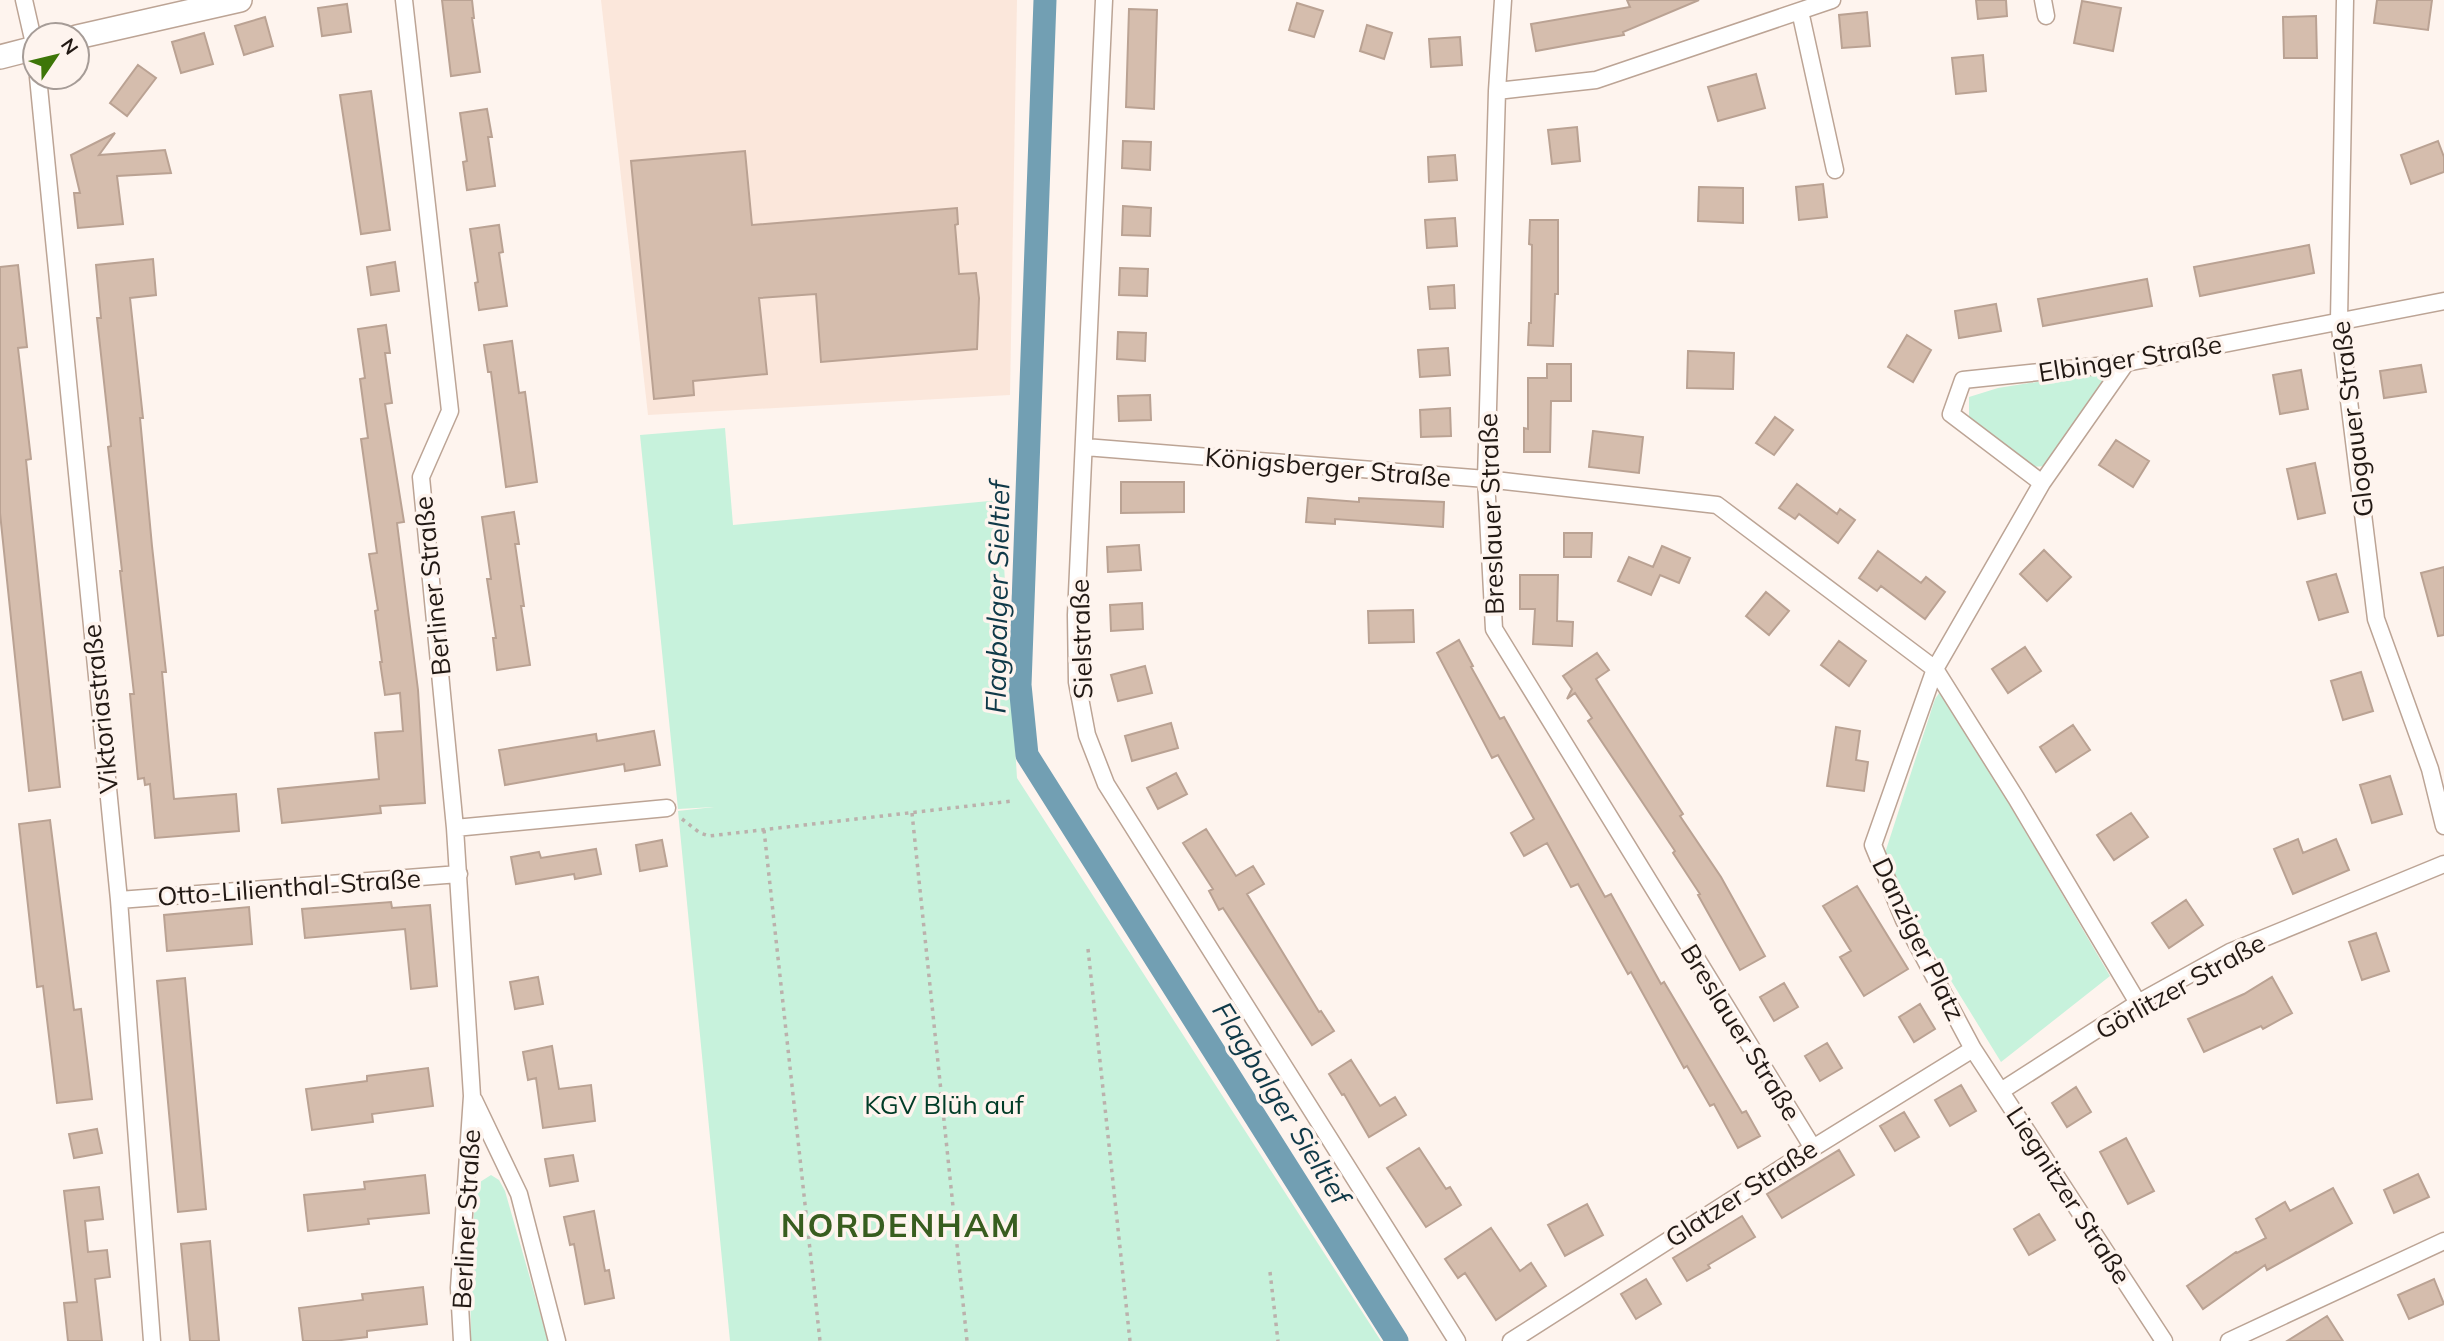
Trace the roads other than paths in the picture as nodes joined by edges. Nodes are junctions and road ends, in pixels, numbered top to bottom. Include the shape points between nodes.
1 (24, 0) edge
2 (240, 0) edge
3 (404, 0) edge
4 (1104, 0) edge
5 (1503, 0) edge
6 (1832, 0) edge
7 (2345, 0) edge
8 (1800, 11) junction
9 (29, 21) edge
10 (91, 34) edge
11 (21, 52) edge
12 (0, 57) edge
13 (39, 91) edge
14 (1497, 92) junction
15 (1835, 170) dead end
16 (2444, 302) edge
17 (2339, 320) junction
18 (2126, 363) junction
19 (1085, 447) junction
20 (1486, 479) junction
21 (2042, 483) junction
22 (1935, 669) junction
23 (2437, 767) edge
24 (667, 808) road end
25 (2444, 827) edge
26 (455, 828) junction
27 (2444, 864) edge
28 (459, 874) junction
29 (119, 900) junction
30 (2138, 1003) junction
31 (1973, 1049) junction
32 (2001, 1091) junction
33 (472, 1096) junction
34 (1812, 1148) junction
35 (2444, 1241) edge
36 (152, 1341) edge
37 (462, 1341) edge
38 (557, 1341) edge
39 (1457, 1341) edge
40 (1511, 1341) edge
41 (2164, 1341) edge
42 (2229, 1341) edge

1 - 9 street
2 - 10 street
3 - 26 street, Berliner Straße via 450,411 421,477
4 - 19 street, Sielstraße
5 - 14 street, Breslauer Straße
6 - 8 street
7 - 17 street, Glogauer Straße
8 - 14 street via 1596,80
8 - 15 street
11 - 12 street
13 - 29 street, Viktoriastraße
14 - 20 street, Breslauer Straße
16 - 17 street, Elbinger Straße
17 - 18 street, Elbinger Straße
17 - 23 street, Glogauer Straße via 2376,619
18 - 21 street, Danziger Platz
18 - 21 street, Elbinger Straße via 1963,380 1951,414
19 - 20 street, Königsberger Straße
19 - 39 street, Sielstraße via 1077,682 1087,735 1106,783
20 - 22 street, Königsberger Straße via 1717,505
20 - 34 street, Breslauer Straße via 1494,629
21 - 22 street, Danziger Platz
22 - 30 street
22 - 31 street, Danziger Platz via 1873,845 1904,920
23 - 25 street, Glogauer Straße
24 - 26 street
26 - 28 street, Berliner Straße
27 - 30 street, Görlitzer Straße via 2230,952
28 - 29 street, Otto-Lilienthal-Straße
28 - 33 street, Berliner Straße
29 - 36 street, Viktoriastraße
30 - 32 street, Görlitzer Straße
31 - 32 street, Liegnitzer Straße
31 - 34 street, Glatzer Straße
32 - 41 street, Liegnitzer Straße
33 - 37 street, Berliner Straße via 460,1287
33 - 38 street, Berliner Straße via 520,1194
34 - 40 street, Glatzer Straße
35 - 42 street

